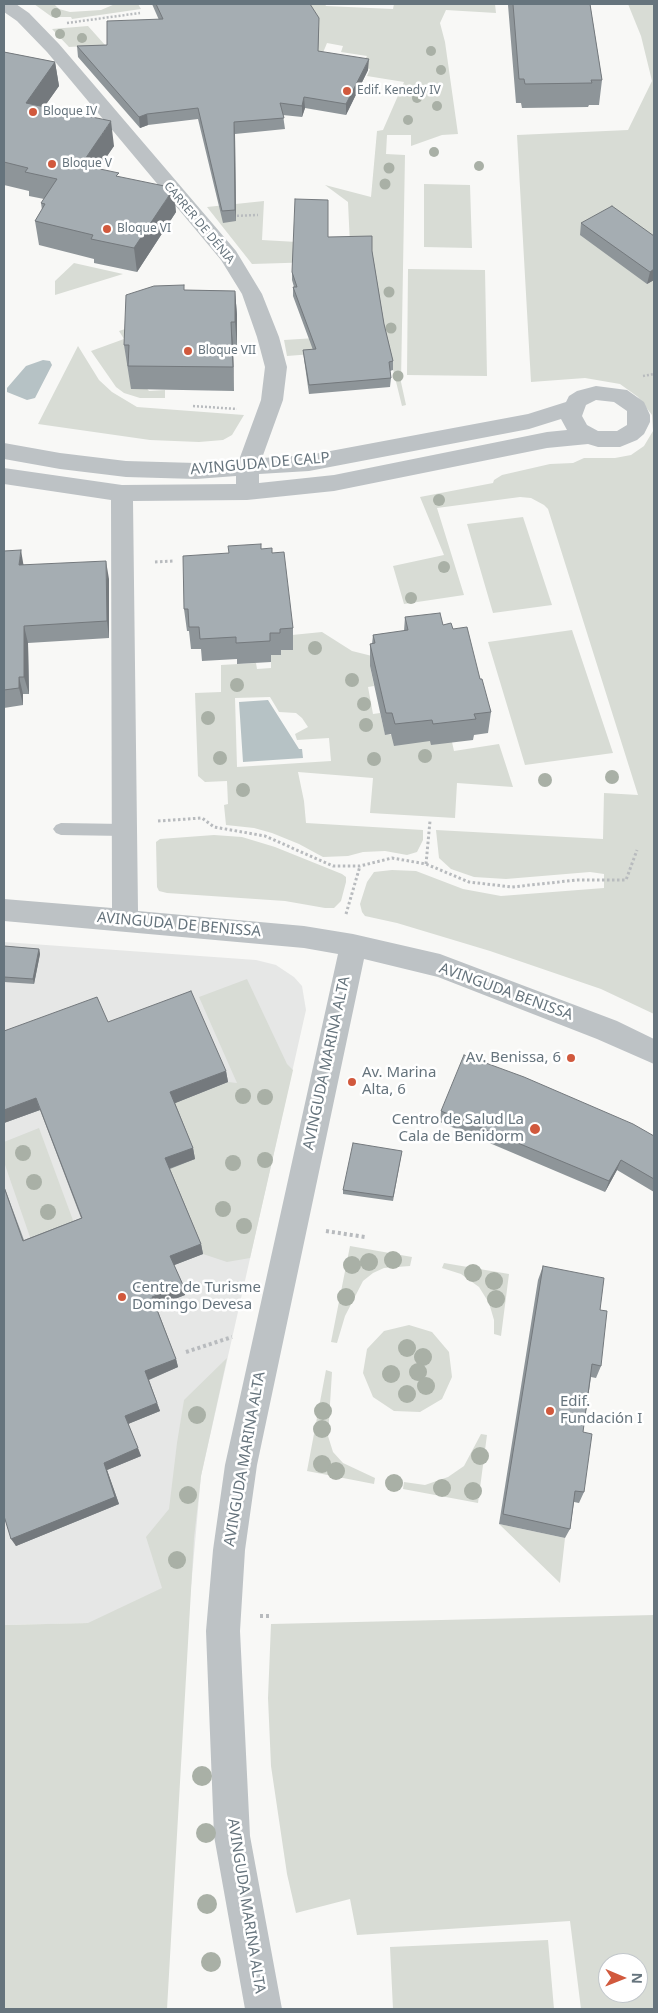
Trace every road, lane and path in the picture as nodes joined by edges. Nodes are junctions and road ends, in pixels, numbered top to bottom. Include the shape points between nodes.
1 (4, 4) edge
2 (140, 13) dead end
3 (35, 30) junction
4 (193, 406) dead end
5 (572, 408) junction
6 (268, 412) junction
7 (588, 436) junction
8 (4, 450) edge
9 (248, 467) junction
10 (4, 476) edge
11 (122, 492) junction
12 (247, 492) junction
13 (430, 821) dead end
14 (149, 822) dead end
15 (61, 829) dead end
16 (124, 830) junction
17 (637, 850) dead end
18 (426, 864) junction
19 (360, 866) junction
20 (4, 910) edge
21 (347, 912) dead end
22 (125, 920) junction
23 (353, 945) junction
24 (654, 1052) edge
25 (267, 1346) junction
26 (186, 1352) dead end
27 (264, 2009) edge

1 - 3 street, CARRER DE DÉNIA
2 - 3 path
3 - 6 street, CARRER DE DÉNIA via 229,256 252,294 276,367
4 - 6 path
5 - 7 street via 573,424
5 - 7 street via 585,396 601,393 619,395 636,407 639,422 629,435 609,440
5 - 9 street, AVINGUDA DE CALP via 529,421 309,463
6 - 9 street, CARRER DE DÉNIA
7 - 12 street, AVINGUDA DE CALP via 547,440 334,483
8 - 9 street, AVINGUDA DE CALP via 126,469 196,471
9 - 12 street, CARRER DE DÉNIA
10 - 11 street, AVINGUDA DE CALP via 70,488
11 - 12 street, AVINGUDA DE CALP
11 - 16 street
13 - 18 path
14 - 19 path via 202,818 214,828 265,836 333,866
15 - 16 lane
16 - 22 street
17 - 18 path via 626,880 577,880 512,887 469,882
18 - 19 path via 392,858
19 - 21 path
20 - 22 street, AVINGUDA DE BENISSA
22 - 23 street, AVINGUDA DE BENISSA via 304,937
23 - 24 street, AVINGUDA BENISSA via 440,966 607,1030
23 - 25 street, AVINGUDA MARINA ALTA
25 - 26 path via 232,1337
25 - 27 street, AVINGUDA MARINA ALTA via 241,1465 228,1550 223,1631 232,1836

